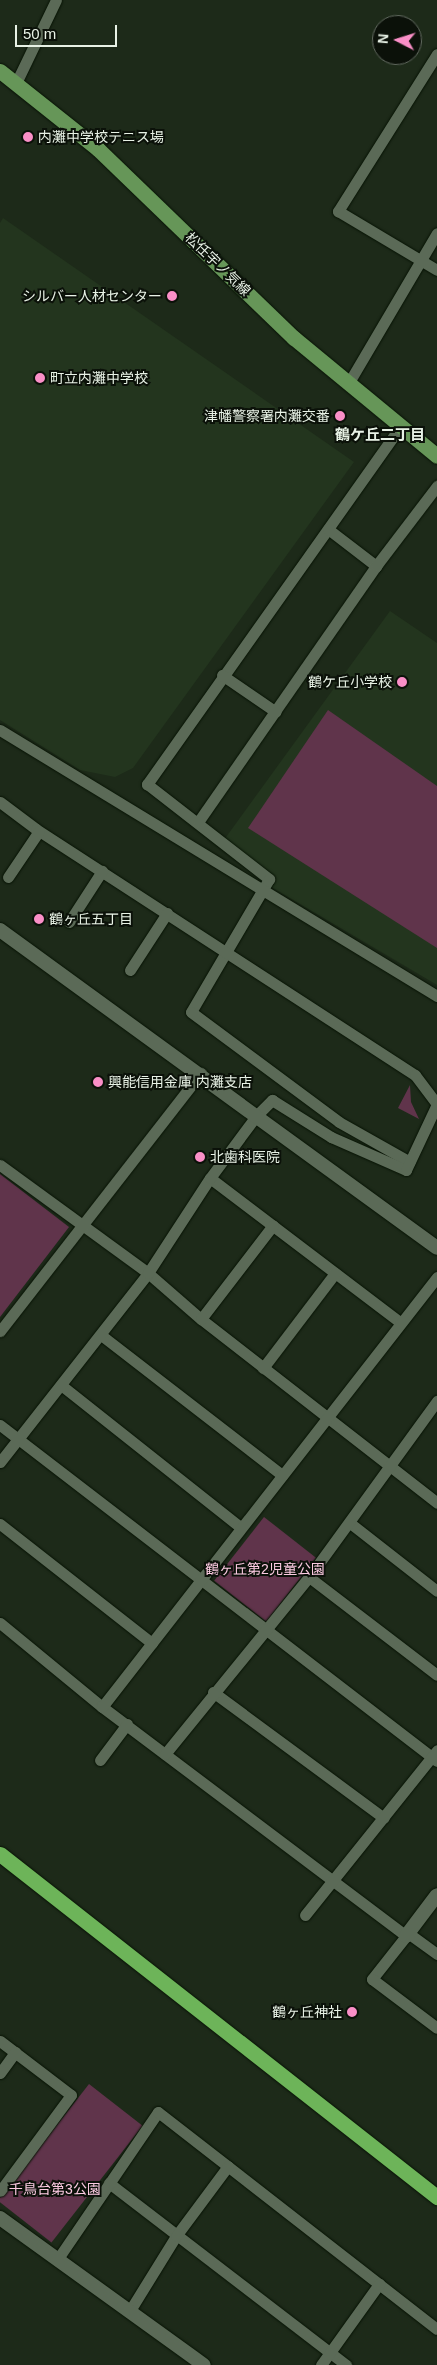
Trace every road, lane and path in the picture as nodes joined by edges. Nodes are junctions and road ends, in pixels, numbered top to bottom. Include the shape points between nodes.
1 (56, 0) edge
2 (437, 54) edge
3 (0, 71) edge
4 (16, 83) junction
5 (437, 234) edge
6 (421, 261) junction
7 (437, 270) edge
8 (348, 384) junction
9 (400, 427) junction
10 (436, 453) edge
11 (437, 486) edge
12 (328, 529) junction
13 (376, 566) junction
14 (222, 675) junction
15 (276, 712) junction
16 (0, 730) edge
17 (0, 802) edge
18 (198, 822) junction
19 (39, 832) junction
20 (102, 871) junction
21 (8, 877) dead end
22 (263, 892) junction
23 (166, 913) junction
24 (69, 922) dead end
25 (0, 930) edge
26 (226, 951) junction
27 (130, 970) dead end
28 (437, 996) edge
29 (201, 1073) junction
30 (437, 1104) edge
31 (256, 1116) junction
32 (410, 1162) junction
33 (0, 1165) edge
34 (210, 1178) junction
35 (273, 1225) junction
36 (81, 1227) junction
37 (437, 1248) edge
38 (148, 1273) junction
39 (335, 1273) junction
40 (437, 1277) edge
41 (201, 1319) junction
42 (400, 1322) junction
43 (0, 1331) edge
44 (101, 1335) junction
45 (263, 1368) junction
46 (61, 1385) junction
47 (437, 1401) edge
48 (433, 1414) edge
49 (328, 1419) junction
50 (0, 1425) edge
51 (18, 1439) junction
52 (0, 1462) edge
53 (389, 1468) junction
54 (282, 1475) junction
55 (437, 1503) edge
56 (350, 1523) junction
57 (0, 1524) edge
58 (240, 1527) junction
59 (309, 1577) junction
60 (200, 1581) junction
61 (437, 1591) edge
62 (0, 1623) edge
63 (266, 1631) junction
64 (152, 1643) junction
65 (437, 1675) edge
66 (213, 1692) junction
67 (102, 1707) junction
68 (126, 1724) junction
69 (165, 1754) junction
70 (435, 1756) edge
71 (100, 1760) dead end
72 (384, 1818) junction
73 (0, 1854) edge
74 (335, 1881) junction
75 (437, 1895) edge
76 (305, 1915) dead end
77 (407, 1934) junction
78 (437, 1954) edge
79 (437, 2028) edge
80 (0, 2041) edge
81 (15, 2052) junction
82 (0, 2073) edge
83 (228, 2166) junction
84 (109, 2183) junction
85 (0, 2191) edge
86 (437, 2197) edge
87 (0, 2218) edge
88 (176, 2236) junction
89 (57, 2260) junction
90 (379, 2284) junction
91 (129, 2312) junction
92 (437, 2329) edge
93 (329, 2352) junction
94 (204, 2365) edge
95 (321, 2365) edge
96 (346, 2365) edge

1 - 4 street
2 - 6 street via 338,211
3 - 4 main road, 松任宇ノ気線
4 - 8 main road, 松任宇ノ気線 via 98,149 294,338
5 - 6 street
6 - 7 street
6 - 8 street
8 - 9 main road, 松任宇ノ気線
9 - 10 main road, 松任宇ノ気線
9 - 12 street
11 - 13 street
12 - 13 street
12 - 14 street
13 - 15 street
14 - 15 street
14 - 18 street via 147,784
15 - 18 street
16 - 22 street
17 - 19 street
18 - 22 street via 269,879
19 - 20 street
19 - 21 street
20 - 23 street
20 - 24 street
22 - 26 street
22 - 28 street
23 - 26 street
23 - 27 street
25 - 29 street
26 - 30 street via 415,1075
26 - 32 street via 191,1012 339,1122
29 - 31 street
29 - 36 street
30 - 32 street
31 - 32 street via 272,1100 331,1137 406,1170
31 - 34 street
31 - 37 street
33 - 36 street
34 - 35 street
34 - 38 street
35 - 39 street
35 - 41 street
36 - 38 street
36 - 43 street
38 - 41 street
38 - 44 street
39 - 42 street
39 - 45 street
40 - 42 street
41 - 45 street
42 - 49 street
44 - 46 street
44 - 54 street
45 - 49 street
46 - 51 street
46 - 58 street
47 - 48 street
48 - 53 street
49 - 53 street
49 - 54 street
50 - 51 street
51 - 52 street
51 - 60 street
53 - 55 street
53 - 56 street
54 - 58 street
56 - 59 street
56 - 61 street
57 - 64 street
58 - 60 street
59 - 63 street
59 - 65 street
60 - 63 street
60 - 64 street
62 - 67 street
63 - 66 street
63 - 70 street
64 - 67 street
66 - 69 street
66 - 72 street
67 - 68 street
68 - 69 street
68 - 71 street
69 - 74 street
70 - 72 street
72 - 74 street
73 - 86 highway
74 - 76 street
74 - 77 street
75 - 77 street
77 - 78 street
77 - 79 street via 372,1979
80 - 81 street
81 - 82 street
81 - 85 street via 71,2095
83 - 84 street via 158,2112
83 - 88 street
83 - 90 street
84 - 88 street
84 - 89 street
87 - 89 street
88 - 91 street
88 - 93 street
89 - 91 street
90 - 92 street
90 - 93 street
91 - 94 street
93 - 95 street
93 - 96 street

